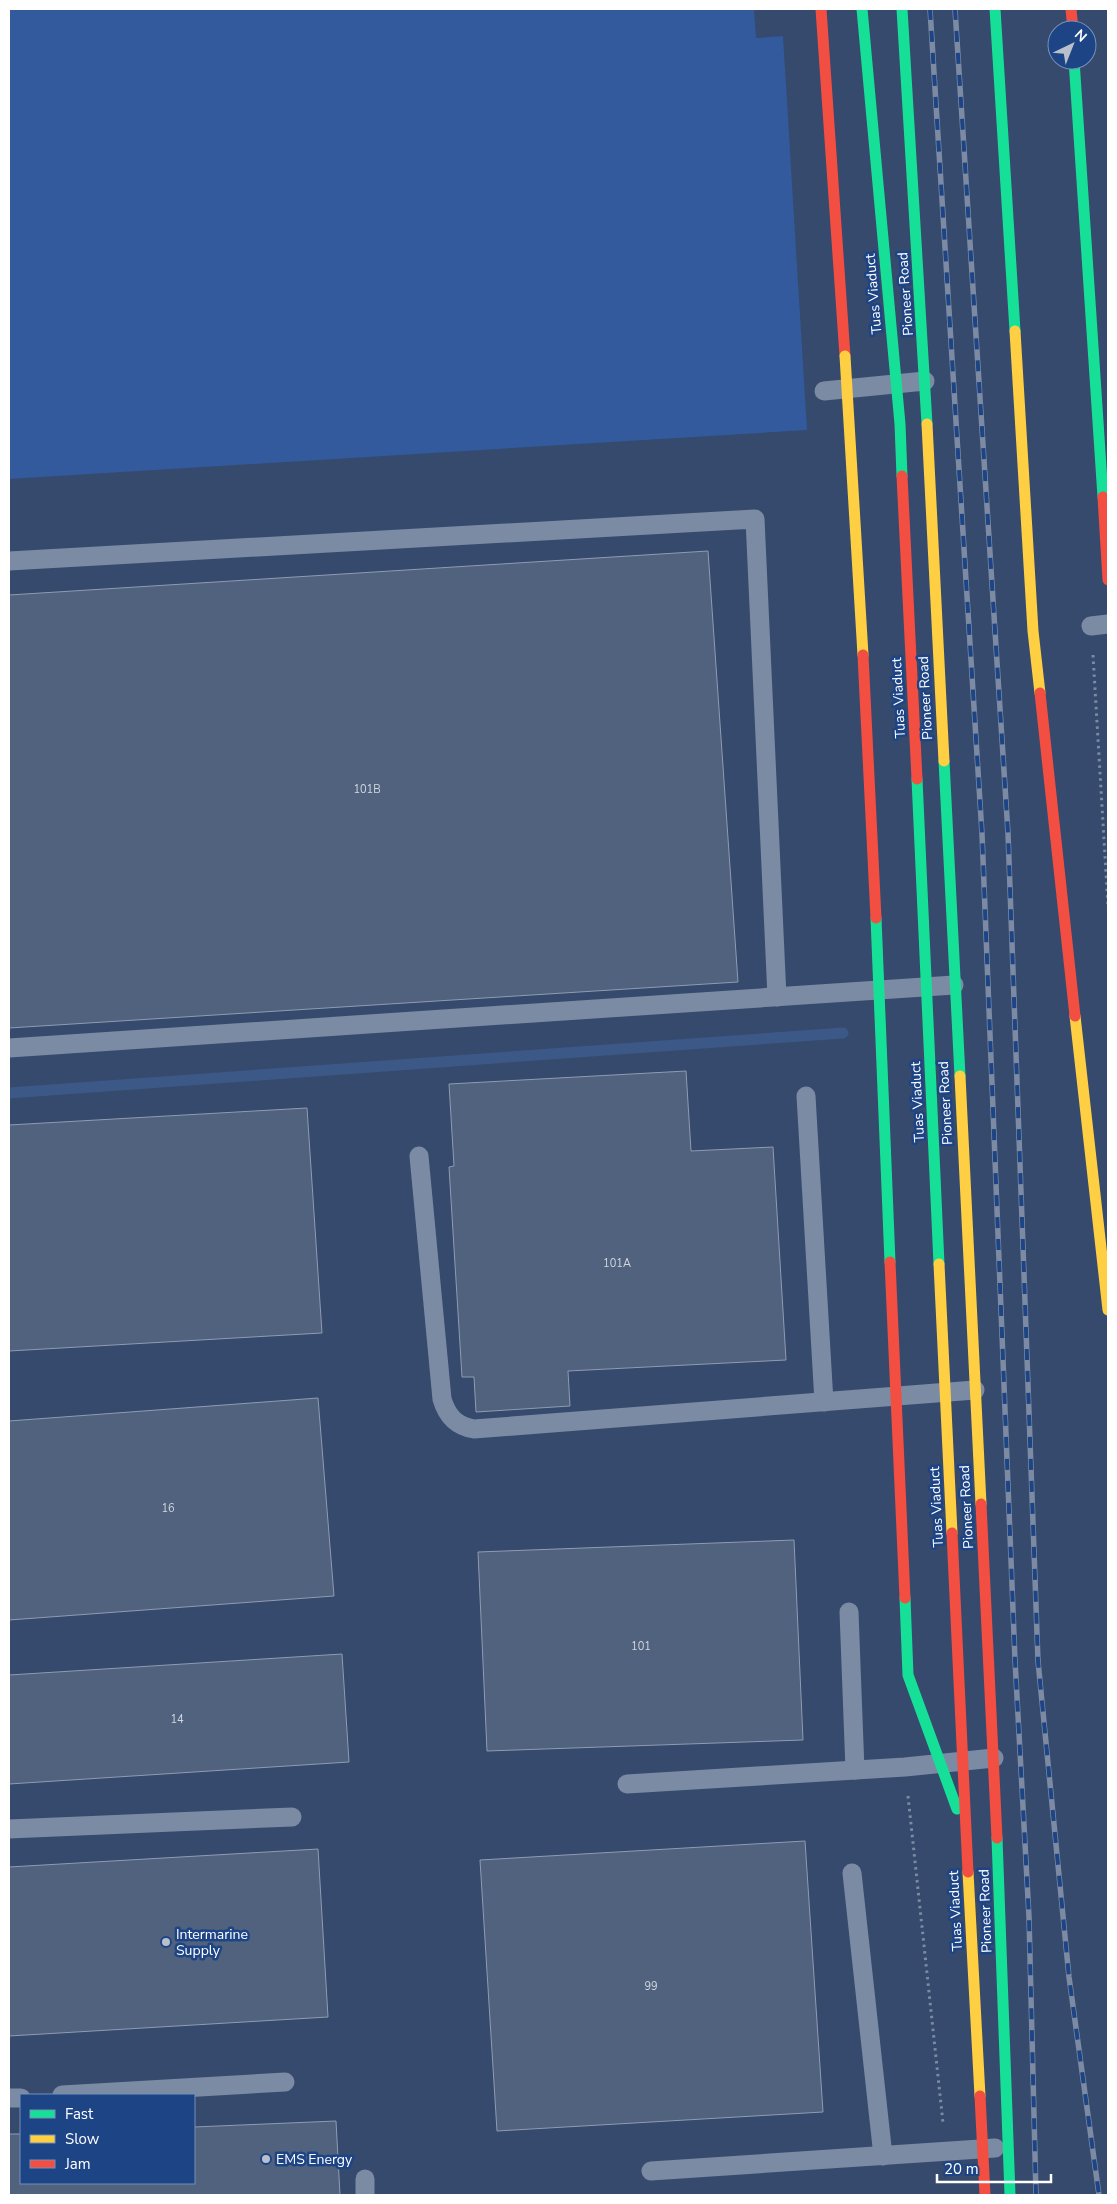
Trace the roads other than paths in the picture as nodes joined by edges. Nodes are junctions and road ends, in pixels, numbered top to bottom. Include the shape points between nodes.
1 (821, 9) edge
2 (862, 9) edge
3 (902, 9) edge
4 (995, 9) edge
5 (1075, 70) edge
6 (925, 381) junction
7 (824, 391) dead end
8 (9, 561) edge
9 (1108, 580) edge
10 (954, 984) junction
11 (777, 997) junction
12 (9, 1048) edge
13 (806, 1096) dead end
14 (419, 1156) dead end
15 (1108, 1310) edge
16 (975, 1390) junction
17 (824, 1402) junction
18 (849, 1612) dead end
19 (994, 1758) junction
20 (855, 1770) junction
21 (628, 1784) dead end
22 (292, 1818) dead end
23 (9, 1829) edge
24 (966, 1834) junction
25 (852, 1873) dead end
26 (285, 2082) dead end
27 (79, 2094) edge
28 (1008, 2147) junction
29 (883, 2156) junction
30 (651, 2171) dead end
31 (985, 2195) edge
32 (1010, 2195) edge

1 - 24 main road, bridge via 866,708 908,1675
2 - 24 main road, Tuas Viaduct, bridge via 900,424
3 - 6 main road, Pioneer Road
4 - 15 main road via 1033,631
5 - 9 main road, bridge
6 - 7 lane
6 - 10 main road, Pioneer Road
8 - 11 lane via 756,519
10 - 11 lane
10 - 16 main road, Pioneer Road
11 - 12 lane
13 - 17 lane
14 - 17 lane via 442,1399 446,1412 462,1427 474,1429
16 - 17 lane
16 - 19 main road, Pioneer Road
18 - 20 lane
19 - 20 lane
19 - 28 main road, Pioneer Road
20 - 21 lane
22 - 23 lane
24 - 31 main road, Tuas Viaduct, bridge
25 - 29 lane
26 - 27 lane
28 - 29 lane
28 - 32 main road, Pioneer Road
29 - 30 lane

